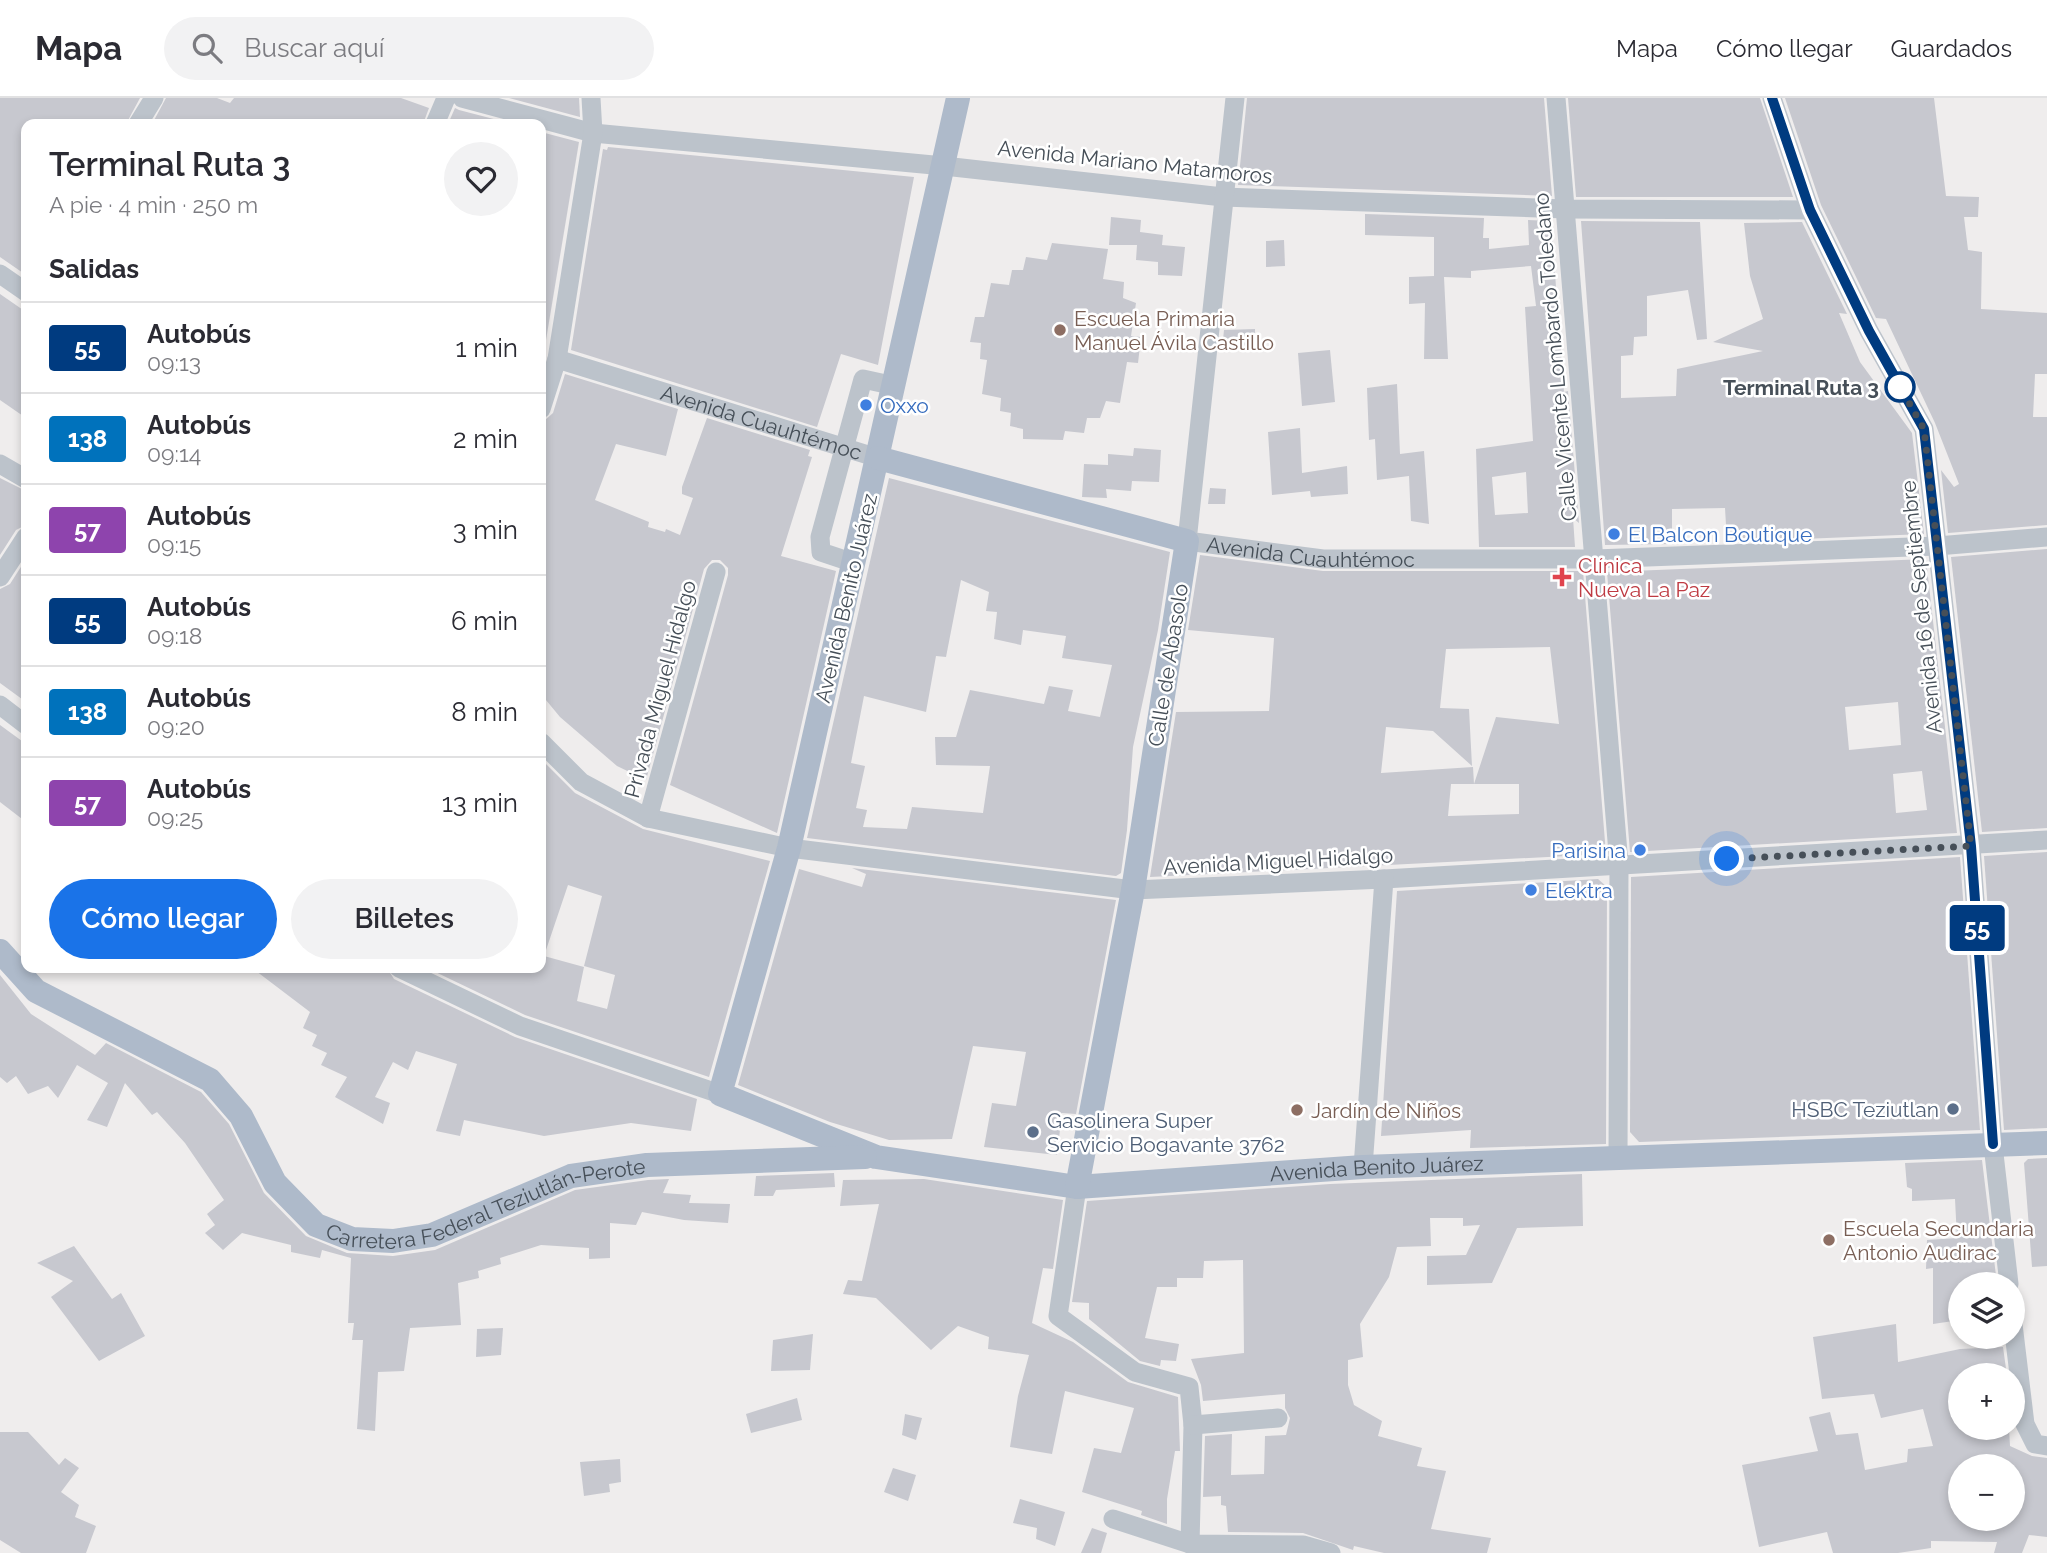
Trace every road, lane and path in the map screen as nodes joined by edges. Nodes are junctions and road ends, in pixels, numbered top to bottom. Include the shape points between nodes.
1 (154, 98) edge
2 (434, 98) edge
3 (446, 98) edge
4 (462, 98) edge
5 (591, 98) edge
6 (958, 98) edge
7 (1235, 98) edge
8 (1556, 98) edge
9 (1772, 98) edge
10 (141, 119) edge
11 (425, 119) edge
12 (437, 119) edge
13 (541, 119) edge
14 (546, 120) edge
15 (593, 133) junction
16 (944, 166) junction
17 (1223, 197) junction
18 (1566, 209) junction
19 (1810, 210) junction
20 (0, 274) edge
21 (21, 289) edge
22 (557, 359) junction
23 (895, 386) junction
24 (546, 393) edge
25 (844, 447) junction
26 (878, 458) junction
27 (0, 464) edge
28 (21, 477) edge
29 (2047, 537) edge
30 (1188, 541) junction
31 (21, 545) edge
32 (1937, 546) junction
33 (1595, 559) junction
34 (854, 563) junction
35 (716, 572) dead end
36 (0, 577) edge
37 (0, 705) edge
38 (21, 721) edge
39 (546, 748) edge
40 (648, 817) junction
41 (2047, 840) edge
42 (1971, 846) junction
43 (789, 848) junction
44 (1619, 865) junction
45 (1384, 879) junction
46 (1133, 890) junction
47 (0, 951) edge
48 (410, 973) edge
49 (720, 1094) junction
50 (2047, 1143) edge
51 (1993, 1144) junction
52 (876, 1157) junction
53 (1618, 1158) junction
54 (1363, 1167) junction
55 (1077, 1187) junction
56 (2008, 1272) edge
57 (2016, 1349) edge
58 (1278, 1418) dead end
59 (1193, 1425) junction
60 (2041, 1445) edge
61 (1113, 1519) dead end
62 (1190, 1544) junction
63 (1331, 1553) edge

1 - 10 street
2 - 11 street
3 - 12 street
4 - 13 street, Avenida Mariano Matamoros
5 - 15 street
6 - 16 main road, Avenida Benito Juárez
7 - 17 street, Calle de Abasolo
8 - 18 street, Calle Vicente Lombardo Toledano
9 - 19 street, Avenida 16 de Septiembre
14 - 15 street, Avenida Mariano Matamoros
15 - 16 street, Avenida Mariano Matamoros
15 - 22 street
16 - 17 street, Avenida Mariano Matamoros
16 - 23 main road, Avenida Benito Juárez
17 - 18 street, Avenida Mariano Matamoros
17 - 30 street, Calle de Abasolo
18 - 19 street, Avenida Mariano Matamoros
18 - 33 street, Calle Vicente Lombardo Toledano
19 - 32 street, Avenida 16 de Septiembre via 1869,331 1924,429
20 - 21 street
22 - 24 street
22 - 25 street, Avenida Cuauhtémoc
23 - 25 street via 863,379
23 - 26 main road, Avenida Benito Juárez
25 - 26 street, Avenida Cuauhtémoc
25 - 34 street via 819,548
26 - 30 main road, Avenida Cuauhtémoc
26 - 34 main road, Avenida Benito Juárez
27 - 28 street
29 - 32 street, Avenida Cuauhtémoc
30 - 33 street, Avenida Cuauhtémoc via 1324,559
30 - 46 main road, Calle de Abasolo
31 - 36 street
32 - 33 street, Avenida Cuauhtémoc
32 - 42 street, Avenida 16 de Septiembre
33 - 44 street, Calle Vicente Lombardo Toledano
34 - 43 main road, Avenida Benito Juárez
35 - 40 street, Privada Miguel Hidalgo
37 - 38 street
39 - 40 street, Avenida Miguel Hidalgo via 581,782
40 - 43 street, Avenida Miguel Hidalgo
41 - 42 street, Avenida Miguel Hidalgo
42 - 44 street, Avenida Miguel Hidalgo
42 - 51 street, Avenida 16 de Septiembre
43 - 46 street, Avenida Miguel Hidalgo
43 - 49 main road, Avenida Benito Juárez
44 - 45 street, Avenida Miguel Hidalgo
44 - 53 street, Calle Vicente Lombardo Toledano
45 - 46 street, Avenida Miguel Hidalgo
45 - 54 street
46 - 55 main road, Calle de Abasolo
47 - 52 main road, Carretera Federal Teziutlán-Perote via 36,991 210,1080 241,1116 275,1183 316,1225 352,1240 393,1241 432,1235 571,1176 647,1165
48 - 49 street, Avenida Benito Juárez via 520,1026
49 - 52 main road, Avenida Benito Juárez
50 - 51 main road, Avenida Benito Juárez
51 - 53 main road, Avenida Benito Juárez
51 - 56 street, Avenida 16 de Septiembre
52 - 55 main road, Avenida Benito Juárez
53 - 54 main road, Avenida Benito Juárez
54 - 55 main road, Avenida Benito Juárez
55 - 59 street via 1058,1316 1135,1372 1189,1387
57 - 60 street via 2025,1424
58 - 59 street
59 - 62 street
61 - 62 street
62 - 63 street via 1303,1545

